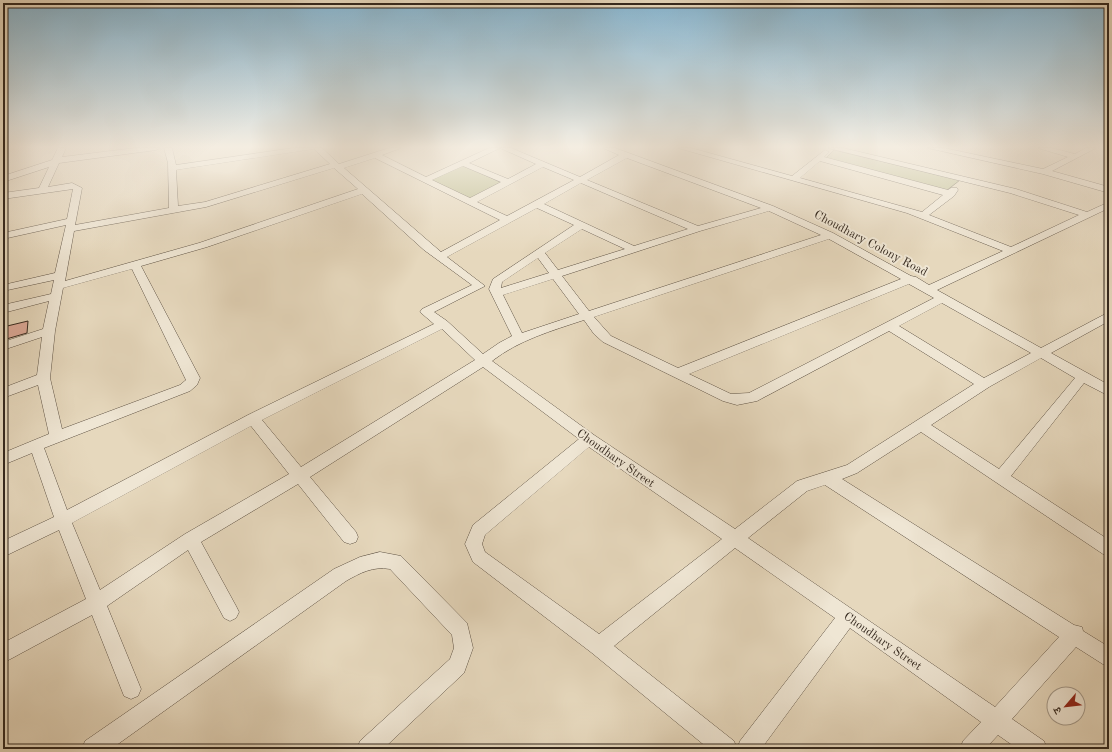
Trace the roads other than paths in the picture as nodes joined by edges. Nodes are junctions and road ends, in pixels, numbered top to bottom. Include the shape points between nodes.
1 (46, 183) edge
2 (173, 183) edge
3 (279, 183) edge
4 (356, 183) edge
5 (431, 183) edge
6 (506, 183) edge
7 (576, 183) edge
8 (589, 183) edge
9 (704, 183) edge
10 (812, 183) edge
11 (911, 183) edge
12 (962, 183) edge
13 (982, 183) edge
14 (1084, 183) edge
15 (364, 190) junction
16 (1109, 190) edge
17 (42, 191) junction
18 (951, 194) junction
19 (3, 196) edge
20 (470, 202) junction
21 (538, 204) junction
22 (1109, 205) edge
23 (770, 208) junction
24 (174, 210) junction
25 (1088, 215) junction
26 (923, 216) junction
27 (507, 220) junction
28 (582, 224) junction
29 (71, 225) junction
30 (697, 229) junction
31 (830, 235) junction
32 (3, 236) edge
33 (633, 250) junction
34 (1012, 251) junction
35 (539, 252) junction
36 (440, 257) junction
37 (135, 265) junction
38 (60, 275) junction
39 (554, 275) junction
40 (912, 279) junction
41 (3, 288) edge
42 (930, 290) junction
43 (57, 291) junction
44 (497, 294) junction
45 (944, 297) junction
46 (3, 309) edge
47 (586, 315) junction
48 (1109, 316) edge
49 (443, 324) junction
50 (889, 325) junction
51 (49, 331) junction
52 (519, 338) junction
53 (3, 346) edge
54 (1041, 352) junction
55 (483, 361) junction
56 (678, 374) junction
57 (1083, 376) junction
58 (43, 378) junction
59 (984, 384) junction
60 (1109, 391) edge
61 (3, 393) edge
62 (253, 419) junction
63 (921, 425) junction
64 (57, 437) junction
65 (589, 440) junction
66 (36, 445) junction
67 (3, 459) edge
68 (299, 476) junction
69 (827, 478) junction
70 (1001, 478) junction
71 (63, 520) junction
72 (350, 537) dead end
73 (191, 539) junction
74 (733, 540) junction
75 (3, 549) edge
76 (1109, 549) edge
77 (97, 602) junction
78 (230, 612) dead end
79 (848, 616) junction
80 (1075, 634) junction
81 (599, 646) junction
82 (3, 653) edge
83 (1109, 658) edge
84 (131, 689) dead end
85 (998, 721) junction
86 (93, 749) edge
87 (368, 749) edge
88 (726, 749) edge
89 (748, 749) edge
90 (970, 749) edge
91 (1036, 749) edge

1 - 17 street
2 - 24 street
3 - 24 street via 221,200
4 - 15 street, Choudhary Street
5 - 20 street
6 - 20 street
7 - 21 street
8 - 30 street
9 - 23 street, Choudhary Colony Road
10 - 26 street
11 - 18 street
12 - 18 street
13 - 25 street via 1039,198
14 - 16 street
15 - 36 street, Choudhary Street
15 - 37 street via 203,245
17 - 19 street
17 - 29 street via 72,186 78,188
18 - 26 street
20 - 27 street
21 - 27 street
21 - 28 street
22 - 25 street
23 - 30 street
23 - 31 street, Choudhary Colony Road
24 - 29 street
25 - 34 street
26 - 34 street
27 - 36 street
28 - 33 street
28 - 35 street
29 - 32 street
29 - 38 street
30 - 33 street
31 - 40 street, Choudhary Colony Road
31 - 47 street
33 - 39 street
34 - 42 street
35 - 39 street
35 - 44 street via 497,281
36 - 49 street, Choudhary Street via 480,286 426,312
37 - 43 street
37 - 64 street via 193,378 192,382 185,388
38 - 41 street
38 - 43 street
39 - 44 street
39 - 47 street
40 - 42 street, Choudhary Colony Road
40 - 56 street
42 - 45 street, Choudhary Colony Road
43 - 46 street
43 - 51 street
44 - 52 street
45 - 50 street
45 - 54 street, Choudhary Colony Road
47 - 52 street
47 - 56 street via 607,339
48 - 54 street
49 - 55 street, Choudhary Street
49 - 62 street
50 - 56 street via 745,400 728,398
50 - 59 street
51 - 53 street
51 - 58 street
52 - 55 street
54 - 57 street, Choudhary Colony Road
54 - 59 street
55 - 65 street, Choudhary Street
55 - 68 street
57 - 60 street, Choudhary Colony Road
57 - 70 street
58 - 61 street
58 - 64 street
59 - 63 street
62 - 68 street
62 - 71 street
63 - 69 street via 852,469
63 - 70 street
64 - 66 street
65 - 74 street, Choudhary Street
65 - 81 street via 479,530 473,538 473,547 479,556
66 - 67 street
66 - 71 street
68 - 72 street
68 - 73 street
69 - 74 street via 802,486
69 - 80 street
70 - 76 street
71 - 75 street
71 - 77 street
73 - 77 street
73 - 78 street
74 - 79 street, Choudhary Street
74 - 81 street
77 - 82 street
77 - 84 street
79 - 85 street, Choudhary Street
79 - 89 street
80 - 83 street
80 - 85 street
81 - 88 street
85 - 90 street
85 - 91 street, Choudhary Street
86 - 87 street via 340,575 359,564 384,559 395,562 460,630 464,654 457,666

